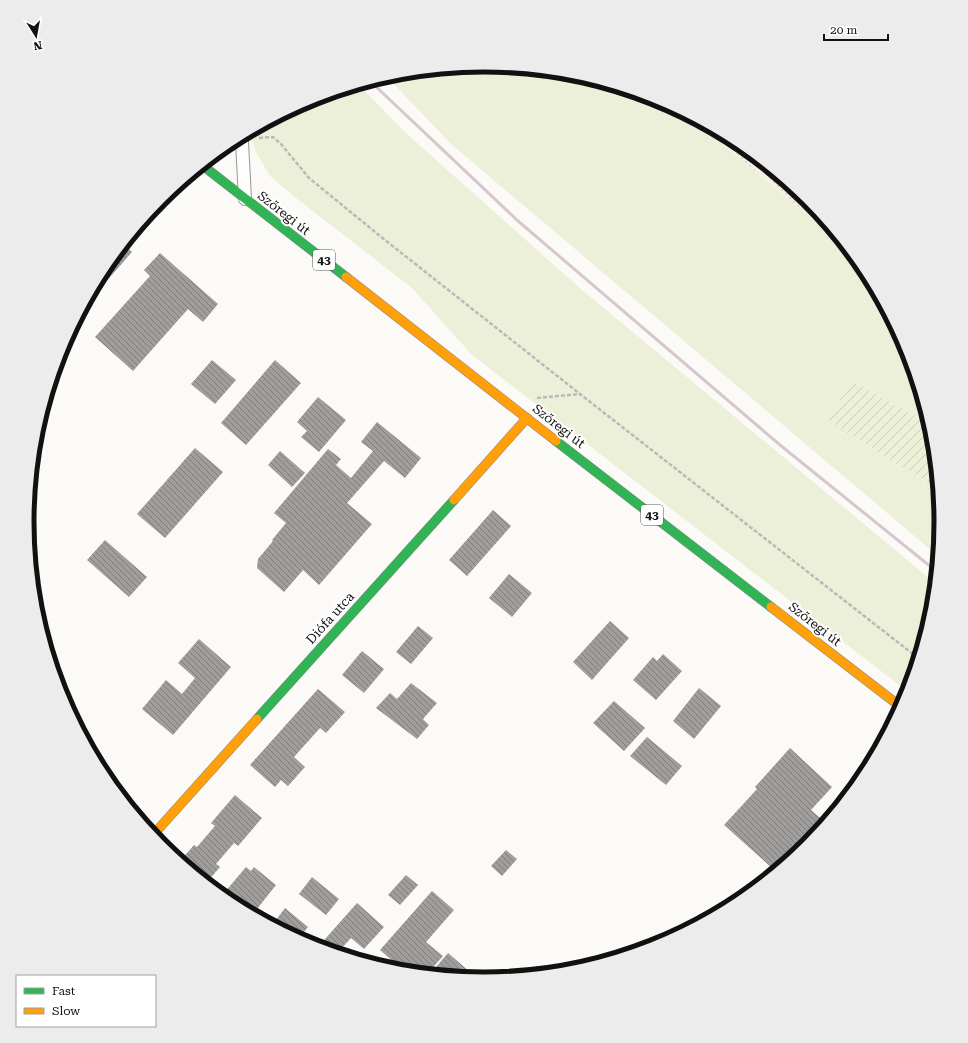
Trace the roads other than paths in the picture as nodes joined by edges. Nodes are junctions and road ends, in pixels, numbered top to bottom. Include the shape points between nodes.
1 (241, 143) edge
2 (205, 168) edge
3 (245, 199) junction
4 (527, 418) junction
5 (896, 704) edge
6 (158, 831) edge

1 - 3 lane
2 - 3 main road, Szőregi út / 43
3 - 4 main road, Szőregi út / 43
4 - 5 main road, Szőregi út / 43
4 - 6 main road, Diófa utca

